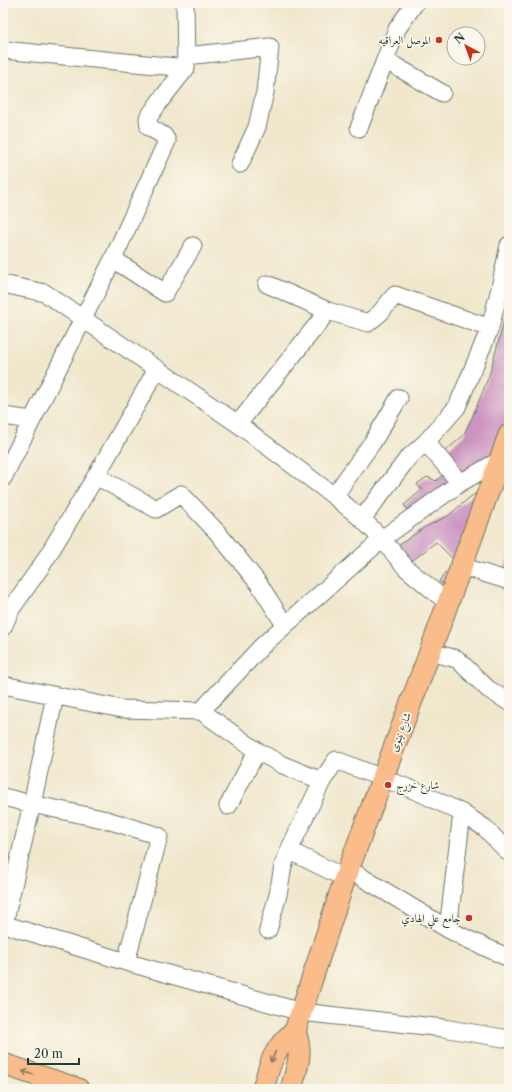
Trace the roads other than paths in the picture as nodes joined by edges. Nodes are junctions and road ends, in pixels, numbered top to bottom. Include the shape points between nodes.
1 (185, 3) edge
2 (415, 3) edge
3 (3, 50) edge
4 (385, 60) junction
5 (186, 62) junction
6 (442, 93) dead end
7 (359, 128) dead end
8 (240, 164) dead end
9 (509, 245) edge
10 (193, 246) dead end
11 (113, 260) junction
12 (3, 284) edge
13 (267, 284) dead end
14 (328, 311) junction
15 (83, 319) junction
16 (490, 328) junction
17 (157, 369) junction
18 (399, 398) dead end
19 (3, 416) edge
20 (32, 420) junction
21 (238, 424) junction
22 (509, 435) edge
23 (426, 442) junction
24 (500, 460) junction
25 (96, 476) junction
26 (3, 478) edge
27 (460, 484) junction
28 (334, 496) junction
29 (362, 519) junction
30 (382, 539) junction
31 (461, 566) junction
32 (509, 581) edge
33 (448, 603) junction
34 (285, 625) junction
35 (3, 627) edge
36 (430, 652) junction
37 (3, 685) edge
38 (55, 696) junction
39 (509, 702) edge
40 (201, 711) junction
41 (257, 751) junction
42 (383, 777) junction
43 (322, 781) junction
44 (3, 797) edge
45 (32, 804) junction
46 (228, 806) dead end
47 (462, 813) junction
48 (290, 848) junction
49 (509, 852) edge
50 (346, 873) junction
51 (4, 924) edge
52 (448, 929) junction
53 (268, 930) dead end
54 (509, 958) edge
55 (126, 962) junction
56 (298, 1021) junction
57 (509, 1039) edge
58 (3, 1064) edge
59 (78, 1089) edge
60 (263, 1089) edge
61 (291, 1089) edge

1 - 5 street
2 - 4 street via 397,29
3 - 5 street
4 - 6 street
4 - 7 street
5 - 8 street via 270,47 265,92 257,126
5 - 11 street via 148,118 149,127 164,136 167,141
9 - 16 street
10 - 11 street via 165,293
11 - 15 street
12 - 15 street via 45,293
13 - 14 street
14 - 16 street via 368,323 395,295
14 - 21 street
15 - 17 street
15 - 20 street
16 - 23 street via 457,407
17 - 21 street
17 - 25 street
18 - 28 street via 372,443
19 - 20 street
20 - 26 street
21 - 28 street
22 - 24 main road, شارع نينوى
23 - 27 street
23 - 29 street via 408,458
24 - 27 street
24 - 31 main road, شارع نينوى
25 - 34 street via 156,509 181,494 217,532 259,584
25 - 35 street via 42,565 11,609
27 - 30 street
28 - 29 street
29 - 30 street
30 - 33 street via 406,568
30 - 34 street
31 - 32 street
31 - 33 main road, شارع نينوى
33 - 36 main road, شارع نينوى
34 - 40 street
36 - 39 street via 457,659 488,689
36 - 42 main road, شارع نينوى
37 - 38 street
38 - 40 street via 122,709
38 - 45 street
40 - 41 street
41 - 43 street
41 - 46 street
42 - 43 street via 336,760
42 - 47 street
42 - 50 main road, شارع نينوى
43 - 48 street
44 - 45 street
45 - 51 street
45 - 55 street via 107,820 159,836
47 - 49 street via 485,828
47 - 52 street
48 - 50 street via 294,853
48 - 53 street via 283,866
50 - 52 street
50 - 56 main road, شارع نينوى
51 - 55 street
52 - 54 street
55 - 56 street
56 - 57 street via 443,1028
56 -> 60 main road, شارع نينوى via 271,1060
56 - 61 main road, شارع نينوى via 298,1064
59 -> 58 main road

